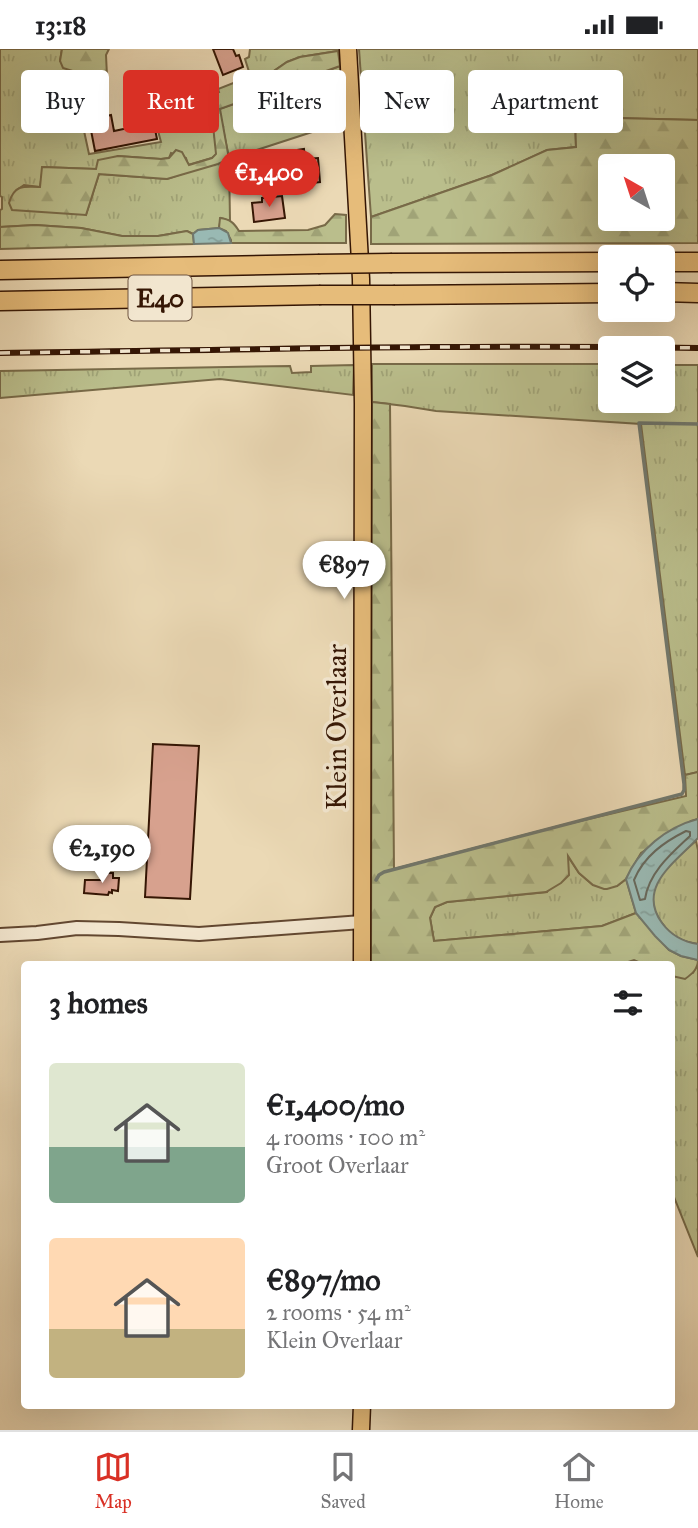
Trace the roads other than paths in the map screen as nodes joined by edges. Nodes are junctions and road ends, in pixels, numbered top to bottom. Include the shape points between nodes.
1 (348, 49) edge
2 (598, 262) edge
3 (675, 262) edge
4 (698, 262) edge
5 (0, 270) edge
6 (675, 292) edge
7 (598, 293) edge
8 (698, 293) edge
9 (0, 301) edge
10 (362, 922) junction
11 (0, 935) edge
12 (362, 961) edge
13 (362, 1409) edge
14 (361, 1430) edge

1 - 10 main road, Klein Overlaar via 361,279
2 - 5 highway, E40, bridge
3 - 4 highway
6 - 8 highway
7 - 9 highway, E40, bridge
10 - 11 street via 199,934 77,928
10 - 12 main road, Klein Overlaar
13 - 14 main road

